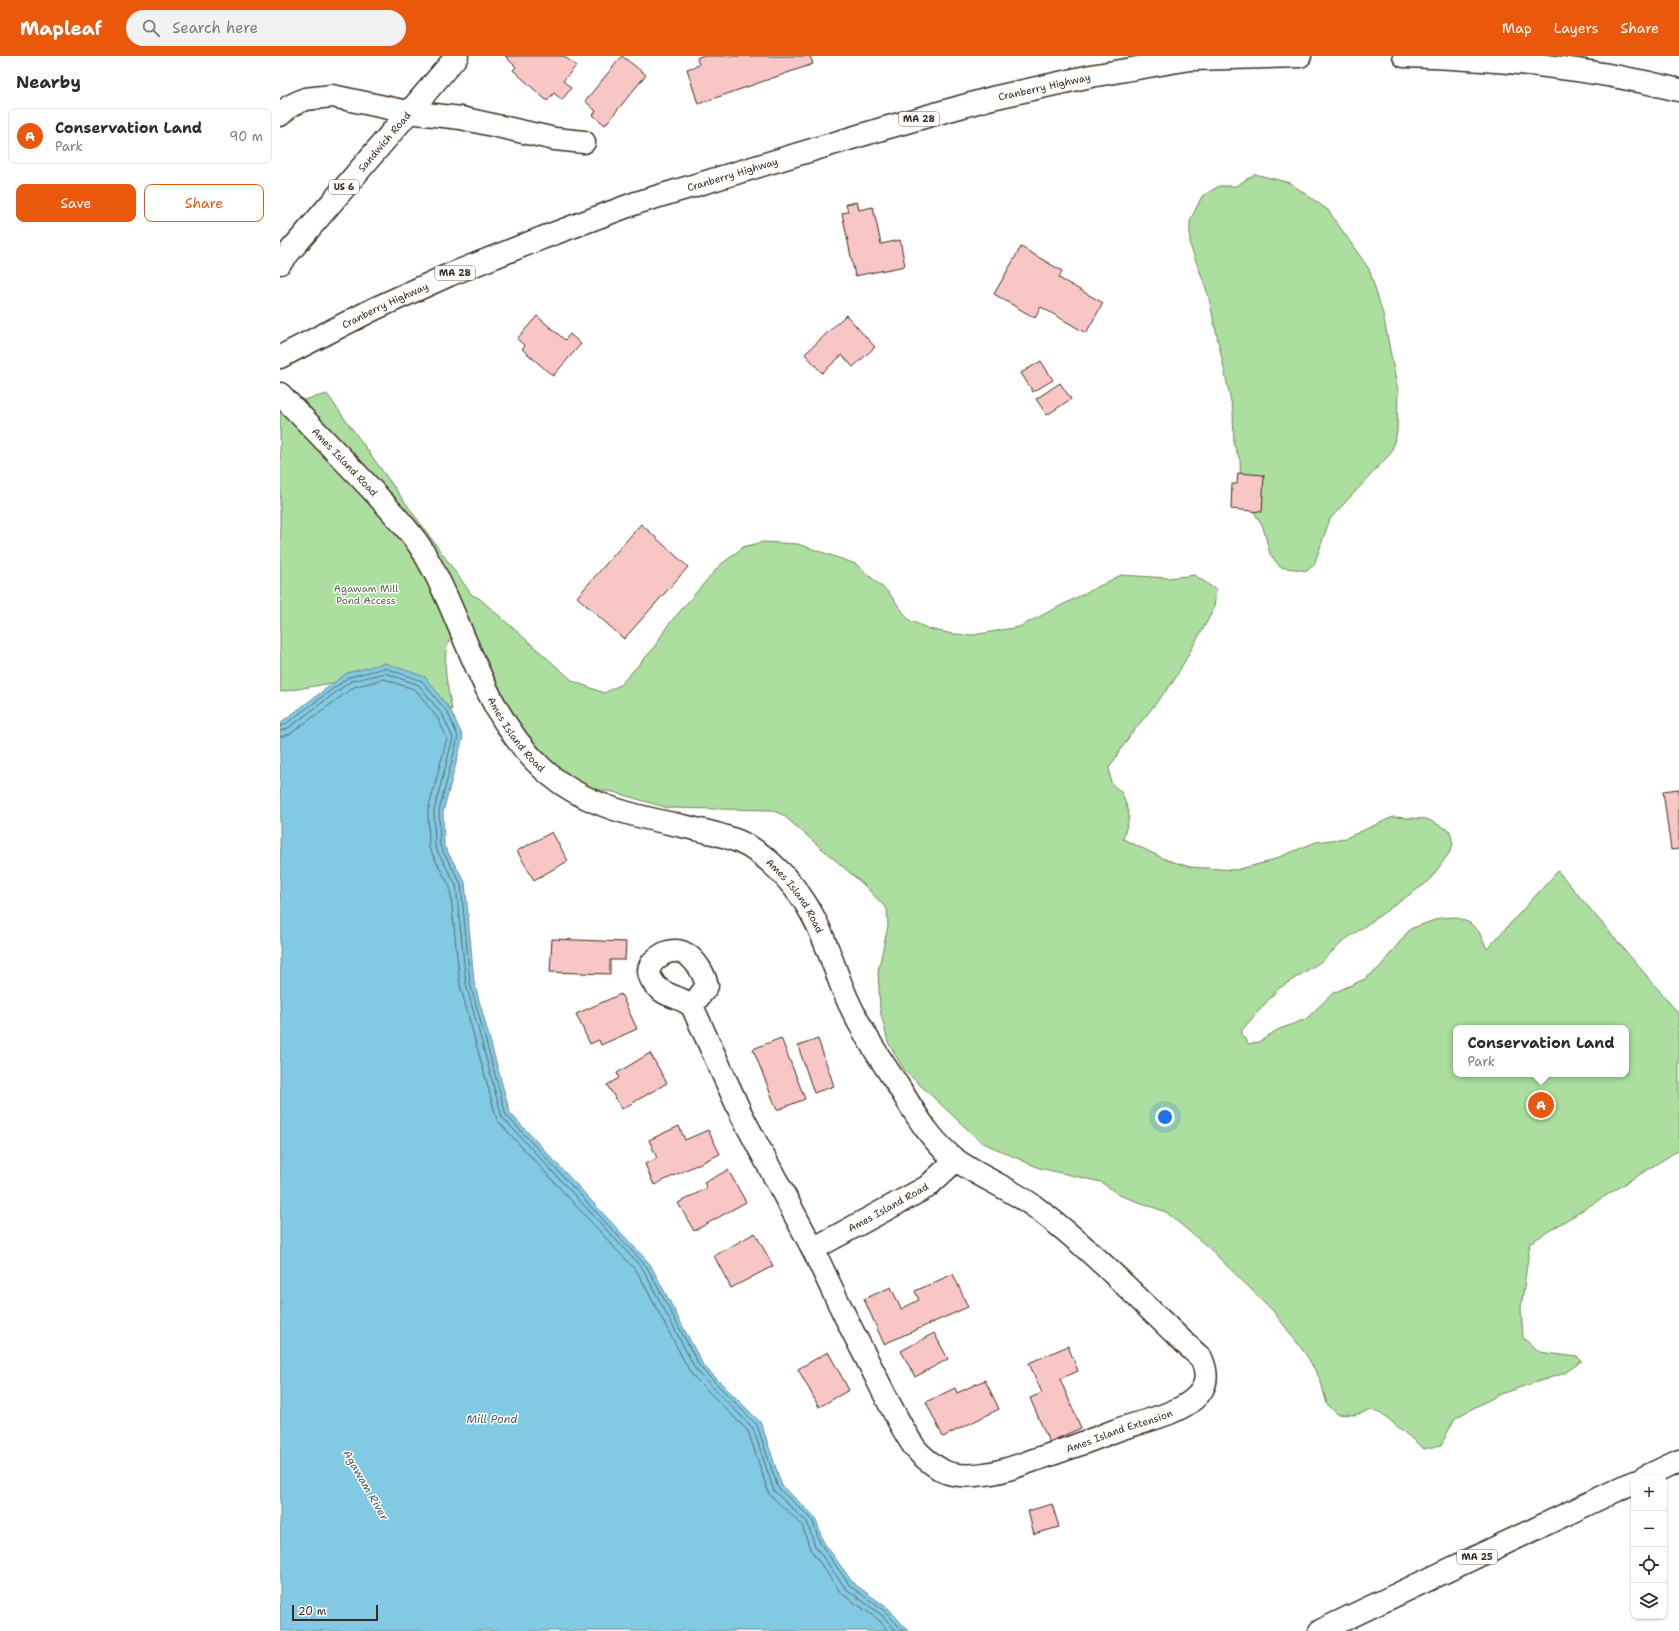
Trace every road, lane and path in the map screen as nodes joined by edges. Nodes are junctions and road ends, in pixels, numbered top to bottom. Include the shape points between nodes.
1 (457, 56) edge
2 (1300, 56) edge
3 (1404, 56) edge
4 (1199, 58) edge
5 (1679, 90) edge
6 (408, 112) junction
7 (280, 115) edge
8 (584, 142) dead end
9 (280, 263) edge
10 (280, 357) edge
11 (280, 394) edge
12 (692, 1006) dead end
13 (956, 1160) junction
14 (813, 1249) junction
15 (1679, 1461) edge
16 (1649, 1475) edge
17 (1631, 1483) edge
18 (1320, 1631) edge

1 - 6 main road, Sandwich Road / US 6
2 - 4 main road, Cranberry Highway
3 - 5 main road via 1538,64 1606,73
4 - 10 main road, Cranberry Highway / MA 28 via 1091,76 992,98 636,203 449,275 374,308
6 - 7 main road via 323,96 305,99 290,106
6 - 8 main road via 461,118 555,139
6 - 9 main road, Sandwich Road / US 6
11 - 13 main road, Ames Island Road via 372,490 420,547 438,580 495,705 511,732 539,765 568,788 616,810 716,833 742,843 770,862 795,887 830,952 856,1020 868,1041 927,1130
12 - 14 main road via 742,1116
13 - 14 main road, Ames Island Road via 928,1186
13 - 14 main road, Ames Island Extension via 1038,1209 1137,1295 1201,1358 1206,1368 1206,1380 1202,1391 1194,1399 1154,1419 1002,1471 966,1476 946,1472 925,1458 916,1448 886,1398
15 - 16 main road
17 - 18 main road, MA 25

